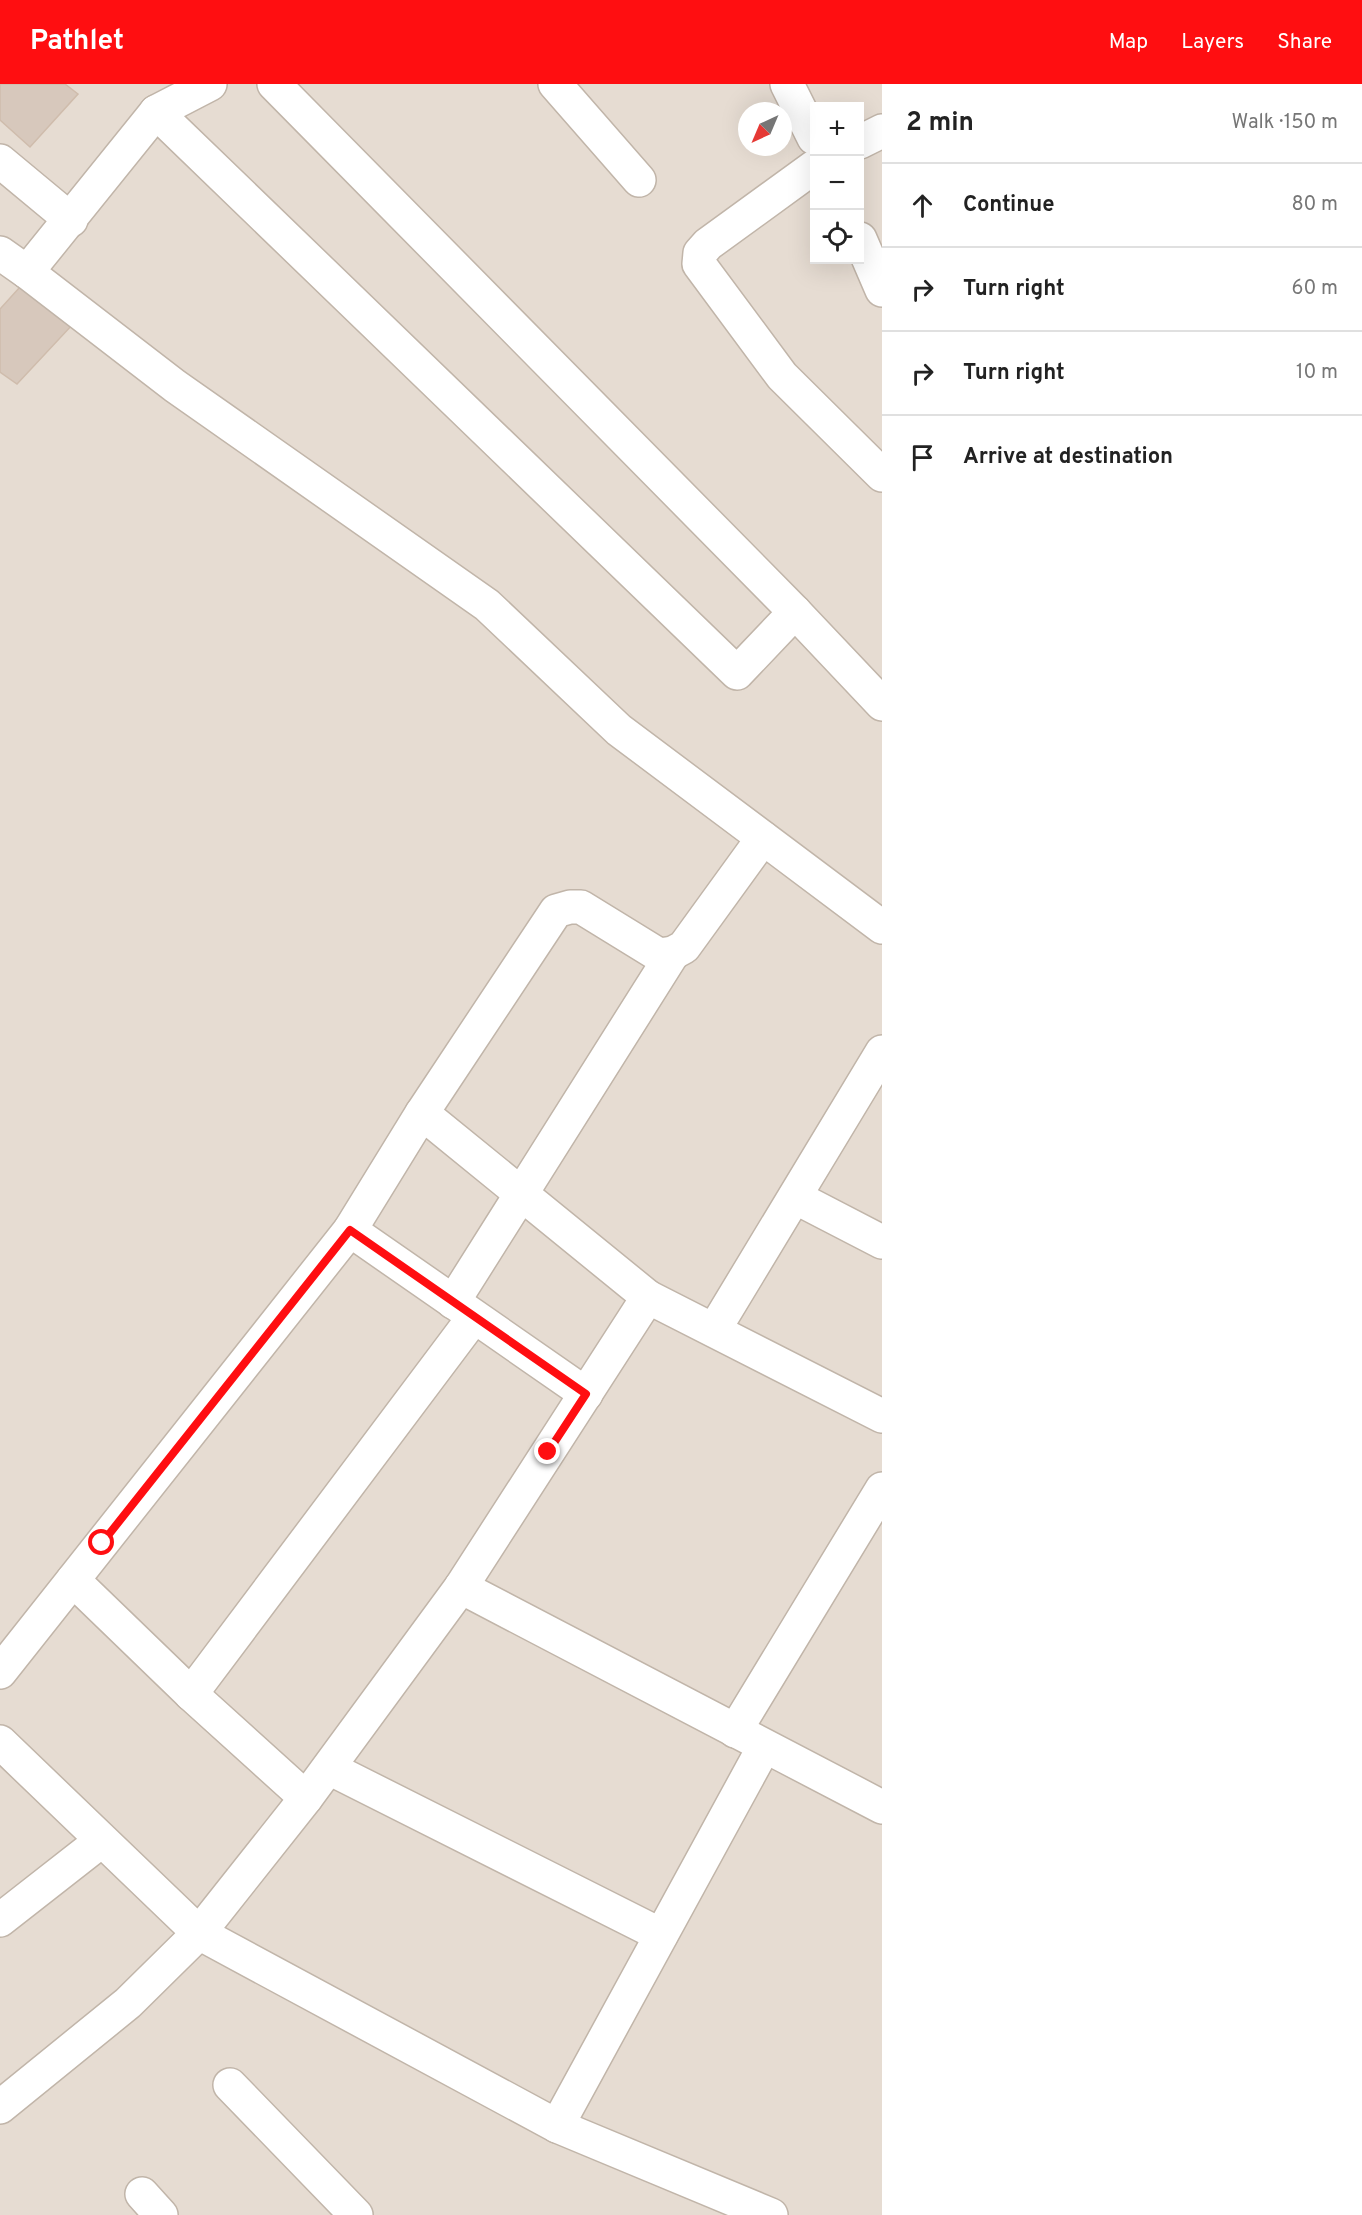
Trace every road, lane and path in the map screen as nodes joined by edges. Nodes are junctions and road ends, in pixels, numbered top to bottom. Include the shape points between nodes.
1 (210, 84) edge
2 (274, 84) edge
3 (555, 84) edge
4 (788, 84) edge
5 (156, 112) junction
6 (810, 130) edge
7 (882, 131) edge
8 (864, 140) edge
9 (0, 161) edge
10 (810, 170) edge
11 (639, 180) dead end
12 (71, 220) junction
13 (864, 247) edge
14 (0, 253) edge
15 (27, 272) junction
16 (882, 290) edge
17 (882, 475) edge
18 (795, 612) junction
19 (882, 704) edge
20 (763, 838) junction
21 (882, 927) edge
22 (673, 953) junction
23 (882, 1052) edge
24 (422, 1113) junction
25 (520, 1193) junction
26 (795, 1197) junction
27 (350, 1230) junction
28 (882, 1242) edge
29 (648, 1297) junction
30 (464, 1309) junction
31 (714, 1330) junction
32 (586, 1394) junction
33 (882, 1416) edge
34 (882, 1489) edge
35 (73, 1580) junction
36 (460, 1587) junction
37 (0, 1672) edge
38 (191, 1694) junction
39 (735, 1731) junction
40 (0, 1742) edge
41 (764, 1747) junction
42 (329, 1768) junction
43 (306, 1798) junction
44 (882, 1807) edge
45 (101, 1841) junction
46 (0, 1920) edge
47 (199, 1932) junction
48 (661, 1935) junction
49 (230, 2085) dead end
50 (0, 2107) edge
51 (557, 2126) junction
52 (356, 2215) edge
53 (771, 2215) edge

1 - 5 street
2 - 18 street
3 - 11 street
4 - 6 street
5 - 12 street
5 - 18 street via 737,673
7 - 8 street
9 - 12 street
10 - 17 street via 705,247 699,264 782,376
12 - 15 street
13 - 16 street
14 - 15 street
15 - 20 street via 175,386 487,605 619,730
18 - 19 street
20 - 21 street
20 - 22 street via 684,947
22 - 24 street via 659,956 581,907 556,911
22 - 25 street
23 - 26 street
24 - 25 street
24 - 27 street
25 - 29 street
25 - 30 street
26 - 28 street
26 - 31 street
27 - 30 street
27 - 35 street
29 - 31 street
29 - 32 street
30 - 32 street
30 - 38 street
31 - 33 street
32 - 36 street
34 - 39 street
35 - 37 street
35 - 38 street
36 - 39 street
36 - 42 street
38 - 43 street
39 - 41 street
40 - 45 street
41 - 44 street
41 - 48 street
42 - 43 street
42 - 48 street
43 - 47 street
45 - 46 street
45 - 47 street
47 - 50 street via 128,2003
47 - 51 street
48 - 51 street
49 - 52 street
51 - 53 street

